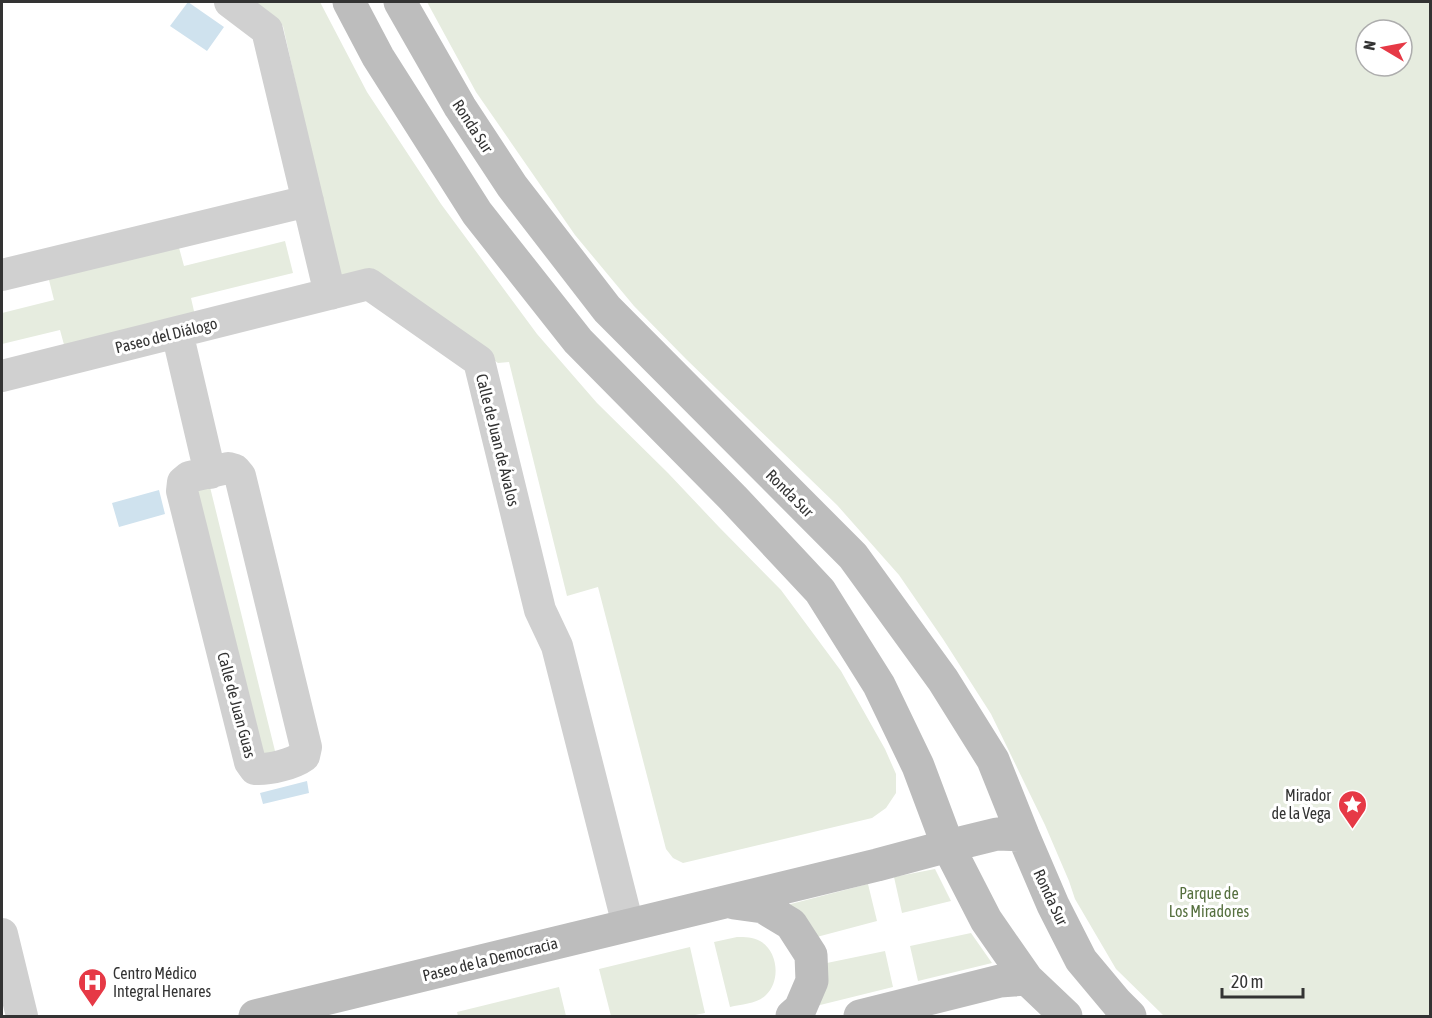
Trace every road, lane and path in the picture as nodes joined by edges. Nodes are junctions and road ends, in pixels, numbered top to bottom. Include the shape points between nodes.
1 (230, 2) edge
2 (349, 2) edge
3 (400, 2) edge
4 (308, 201) junction
5 (2, 275) edge
6 (330, 294) junction
7 (177, 332) junction
8 (2, 376) edge
9 (210, 473) junction
10 (1023, 835) junction
11 (948, 846) junction
12 (725, 903) junction
13 (628, 925) junction
14 (2, 934) edge
15 (1027, 979) junction
16 (22, 1017) edge
17 (255, 1017) edge
18 (792, 1017) edge
19 (860, 1017) edge
20 (1065, 1017) edge
21 (1130, 1017) edge

1 - 4 street via 267,30
2 - 11 main road via 378,57 477,213 578,341 819,591 879,685 918,766
3 - 10 main road, Ronda Sur via 460,107 512,186 607,309 854,555 943,680 993,760
4 - 5 street
4 - 6 street
6 - 7 street, Paseo del Diálogo
6 - 13 street, Calle de Juan de Ávalos via 369,284 479,361 540,610 557,646
7 - 8 street, Paseo del Diálogo
7 - 9 street
9 - 9 street, Calle de Juan Guas via 189,477 183,482 182,491 250,762 255,769 264,770 297,761 304,756 306,747 240,476 228,468
10 - 11 main road, Paseo de la Democracia via 997,834
10 - 21 main road, Ronda Sur via 1081,960
11 - 12 main road, Paseo de la Democracia
11 - 15 main road via 986,920
12 - 13 main road, Paseo de la Democracia
12 - 18 main road, Paseo de la Democracia via 763,907 791,924 811,955 812,981 800,1009
13 - 17 main road, Paseo de la Democracia
14 - 16 street
15 - 19 main road via 1000,981
15 - 20 main road

